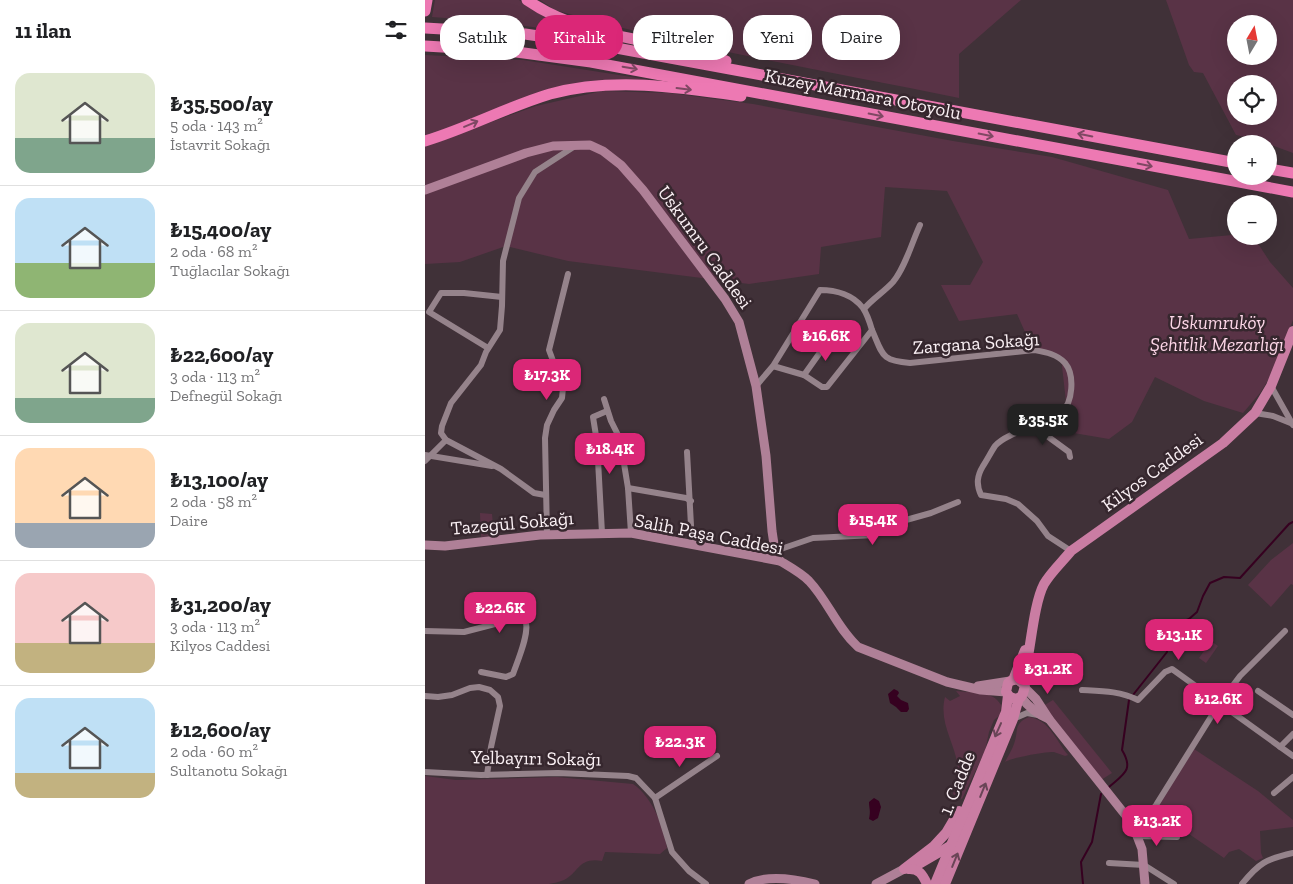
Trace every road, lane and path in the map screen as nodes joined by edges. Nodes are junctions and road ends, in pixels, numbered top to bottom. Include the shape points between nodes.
1 (427, 0) edge
2 (527, 0) edge
3 (425, 11) edge
4 (425, 28) edge
5 (425, 46) edge
6 (763, 74) junction
7 (842, 108) junction
8 (425, 141) edge
9 (578, 144) junction
10 (1227, 161) edge
11 (1277, 170) edge
12 (1293, 173) edge
13 (425, 190) edge
14 (1293, 192) edge
15 (920, 224) dead end
16 (568, 274) dead end
17 (502, 297) junction
18 (864, 309) junction
19 (872, 330) junction
20 (1293, 331) edge
21 (831, 337) dead end
22 (488, 348) junction
23 (773, 366) junction
24 (804, 375) junction
25 (756, 386) junction
26 (1271, 386) junction
27 (604, 399) dead end
28 (607, 411) junction
29 (1255, 413) junction
30 (1037, 425) junction
31 (1293, 425) edge
32 (446, 440) junction
33 (687, 452) dead end
34 (428, 455) edge
35 (1070, 457) dead end
36 (425, 461) edge
37 (498, 467) junction
38 (628, 488) junction
39 (545, 495) junction
40 (691, 501) junction
41 (958, 502) dead end
42 (631, 532) junction
43 (602, 533) junction
44 (547, 535) junction
45 (693, 544) junction
46 (425, 545) edge
47 (775, 551) junction
48 (1071, 551) junction
49 (780, 561) junction
50 (425, 631) edge
51 (1285, 631) dead end
52 (1031, 638) junction
53 (481, 672) dead end
54 (1012, 680) junction
55 (973, 687) junction
56 (1082, 690) dead end
57 (990, 691) junction
58 (1258, 691) dead end
59 (1022, 692) junction
60 (1007, 693) junction
61 (425, 696) edge
62 (1219, 704) junction
63 (1006, 707) junction
64 (1039, 715) junction
65 (1293, 715) edge
66 (1013, 719) junction
67 (1049, 719) junction
68 (1293, 734) edge
69 (1280, 747) junction
70 (717, 756) dead end
71 (1293, 756) edge
72 (425, 772) edge
73 (487, 774) junction
74 (1293, 776) edge
75 (973, 789) junction
76 (1274, 793) dead end
77 (655, 798) junction
78 (1148, 815) junction
79 (1127, 817) junction
80 (965, 835) junction
81 (1137, 836) junction
82 (1177, 837) dead end
83 (950, 846) junction
84 (1293, 853) edge
85 (1109, 863) dead end
86 (1144, 865) junction
87 (904, 869) junction
88 (706, 884) edge
89 (749, 884) edge
90 (815, 884) edge
91 (876, 884) edge
92 (927, 884) edge
93 (935, 884) edge
94 (945, 884) edge
95 (1145, 884) edge
96 (1174, 884) edge
97 (1242, 884) edge

1 - 3 highway
2 - 6 highway via 575,25 723,60
4 - 6 highway, Kuzey Marmara Otoyolu via 562,39
5 -> 7 highway, Kuzey Marmara Otoyolu via 558,57
10 -> 6 highway, Kuzey Marmara Otoyolu
8 -> 7 highway via 538,98 600,85 650,86 796,106
7 -> 14 highway, Kuzey Marmara Otoyolu
9 - 13 main road, Uskumru Caddesi via 526,153
9 - 17 street via 535,172 519,198 503,261
9 - 25 main road, Uskumru Caddesi via 603,151 621,166 725,298 739,322
11 - 12 highway
15 - 18 street via 898,275
16 - 39 street via 549,350 563,388 562,398 547,425
17 - 22 street via 499,330
17 - 22 street via 441,293 429,312
18 - 19 street, Zargana Sokağı
18 - 23 street via 851,297 820,290
19 - 24 street via 827,387
19 - 30 street, Zargana Sokağı via 883,356 894,362 1034,350 1051,353 1065,363 1070,372 1070,400 1062,412
20 - 26 main road, Kilyos Caddesi
21 - 24 street
22 - 32 street via 481,365 451,403 441,433
23 - 24 street
23 - 25 street
25 - 47 main road, Uskumru Caddesi
26 - 29 main road, Kilyos Caddesi
26 - 31 street
27 - 28 street
28 - 38 street via 620,440
28 - 43 street via 593,417
29 - 31 street via 1273,416
29 - 48 main road, Kilyos Caddesi via 1223,443
30 - 35 street via 1069,452
30 - 48 street, Zargana Sokağı via 996,445 980,471 977,486 981,495 1018,504 1048,536
32 - 34 street
32 - 37 street
33 - 40 street
34 - 36 street
34 - 37 street
37 - 39 street via 534,493
38 - 40 street
38 - 42 street
39 - 44 street
40 - 45 street
41 - 47 street via 881,527 875,535 813,538
42 - 43 main road, Salih Paşa Caddesi
42 - 45 main road, Salih Paşa Caddesi
43 - 44 main road, Tazegül Sokağı
44 - 46 main road, Tazegül Sokağı via 445,546
45 - 49 main road, Salih Paşa Caddesi
47 - 49 main road, Uskumru Caddesi
48 - 52 main road, Kilyos Caddesi via 1044,585
49 - 55 main road, Salih Paşa Caddesi via 809,582 848,638 858,647 947,682
50 - 53 street via 463,632 523,619 527,624 525,638 513,674 506,677
51 - 62 street via 1239,676
52 - 54 main road
52 - 59 main road, 1. Cadde
54 - 55 main road
54 - 59 main road via 1019,680
54 - 60 main road via 1006,686
55 - 57 main road, Salih Paşa Caddesi
56 - 62 street via 1116,692 1138,700 1172,669
57 - 60 main road, Salih Paşa Caddesi
57 - 63 main road via 1003,698
58 - 65 street
59 - 60 main road via 1012,698
59 - 64 main road via 1028,706
59 - 66 main road, 1. Cadde
59 - 67 main road via 1037,699
60 - 63 main road, 1. Cadde
61 - 73 street via 452,695 474,687 495,693 500,711
62 - 69 street
62 - 78 street
63 -> 75 main road, 1. Cadde
64 - 66 street via 1027,713
64 - 67 main road
80 -> 66 main road, 1. Cadde
67 - 79 main road
68 - 69 street
69 - 71 street
70 - 77 street
72 - 73 street, Yelbayırı Sokağı
73 - 77 street, Yelbayırı Sokağı via 628,776 636,778
74 - 76 street
75 - 83 main road, 1. Cadde
75 - 87 main road via 946,834
77 - 88 street, Yelbayırı Sokağı via 672,852
78 - 79 street
78 - 81 street
79 - 81 main road
80 - 83 main road
94 -> 80 main road, 1. Cadde
81 - 82 street
81 - 86 main road
83 - 87 main road
83 - 93 main road, 1. Cadde
84 - 97 street via 1264,862
85 - 86 street
86 - 95 main road
86 - 96 street
87 - 91 main road
87 - 92 main road via 919,871
89 - 90 main road via 767,879

